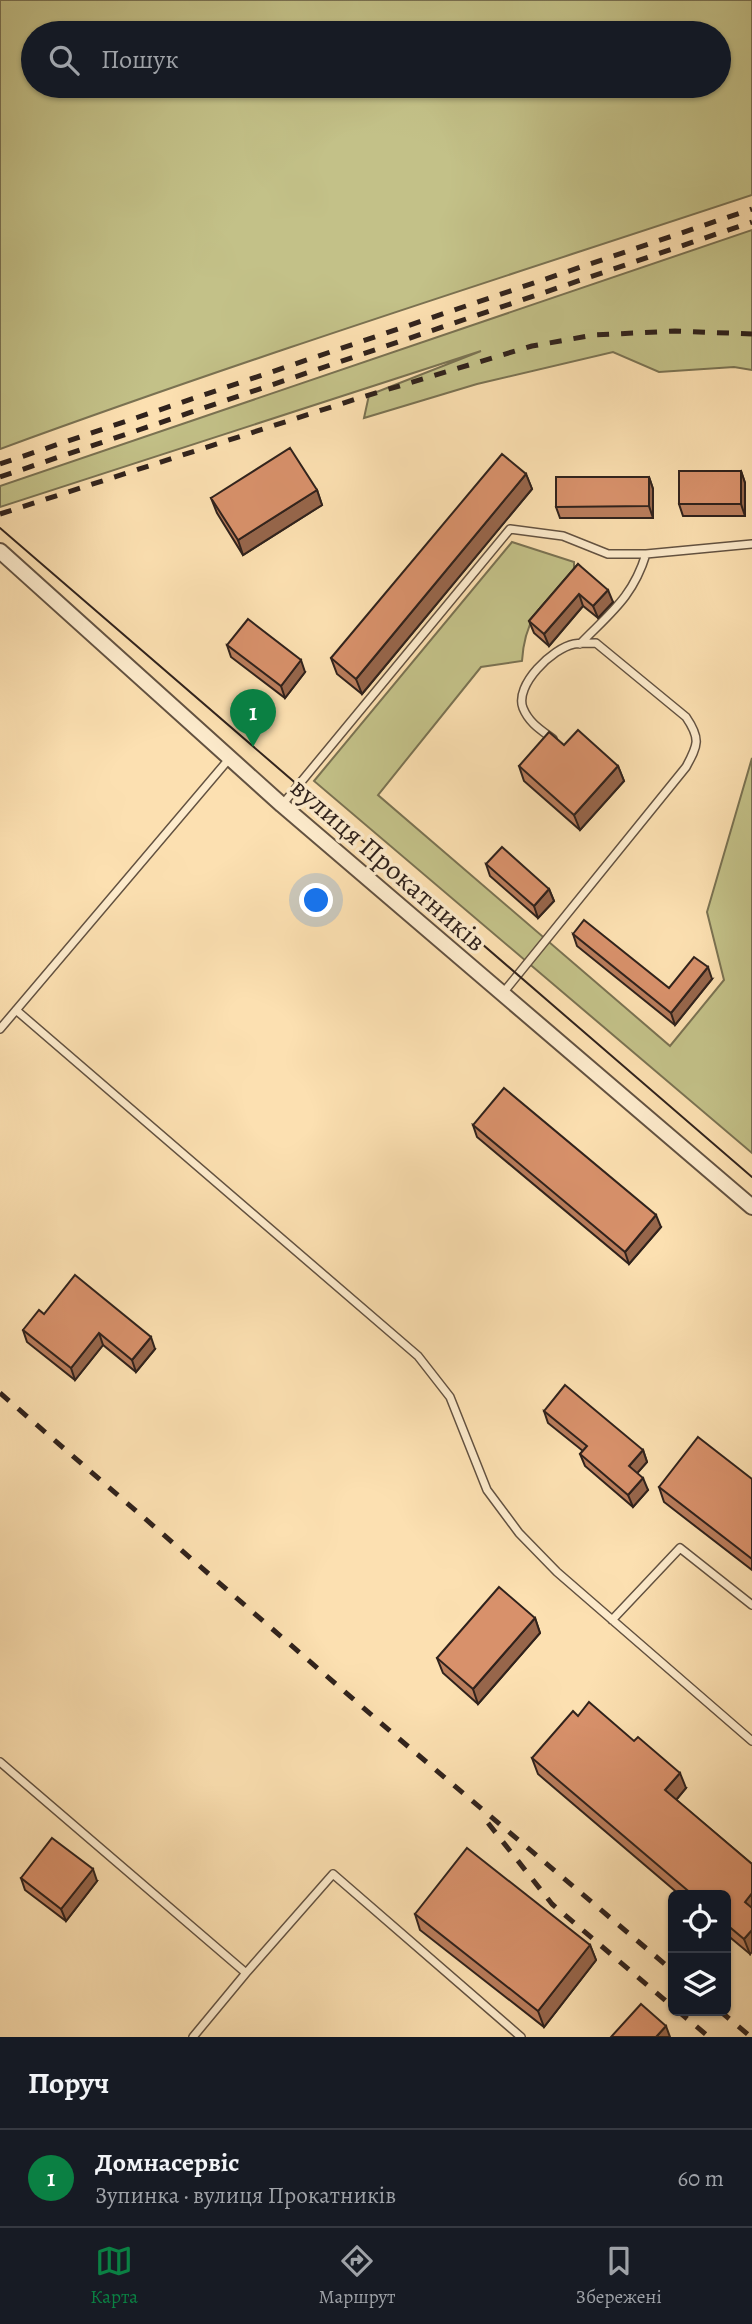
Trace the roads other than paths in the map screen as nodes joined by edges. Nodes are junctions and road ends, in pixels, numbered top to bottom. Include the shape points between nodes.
1 (752, 544) edge
2 (0, 551) edge
3 (646, 554) junction
4 (580, 644) junction
5 (561, 745) edge
6 (229, 759) junction
7 (282, 805) junction
8 (502, 994) junction
9 (16, 1010) junction
10 (0, 1029) edge
11 (752, 1208) edge
12 (752, 1605) edge
13 (612, 1620) junction
14 (752, 1729) edge
15 (749, 1739) edge
16 (0, 1762) edge
17 (246, 1973) junction
18 (193, 2037) edge
19 (522, 2037) edge

1 - 3 lane
2 - 6 street, вулиця Прокатників
3 - 4 lane via 634,586
3 - 7 lane via 608,554 563,536 510,529
4 - 5 lane via 550,656 532,674 521,704 530,722
4 - 8 lane via 596,643 686,717 695,731 697,747 686,767
6 - 7 street, вулиця Прокатників
6 - 9 lane
7 - 8 street, вулиця Прокатників
8 - 11 street, вулиця Прокатників
9 - 10 lane
9 - 13 lane via 418,1356 450,1397 495,1501 557,1572
12 - 13 lane via 680,1548
13 - 15 lane
14 - 15 lane
16 - 17 lane
17 - 18 lane
17 - 19 lane via 334,1874

